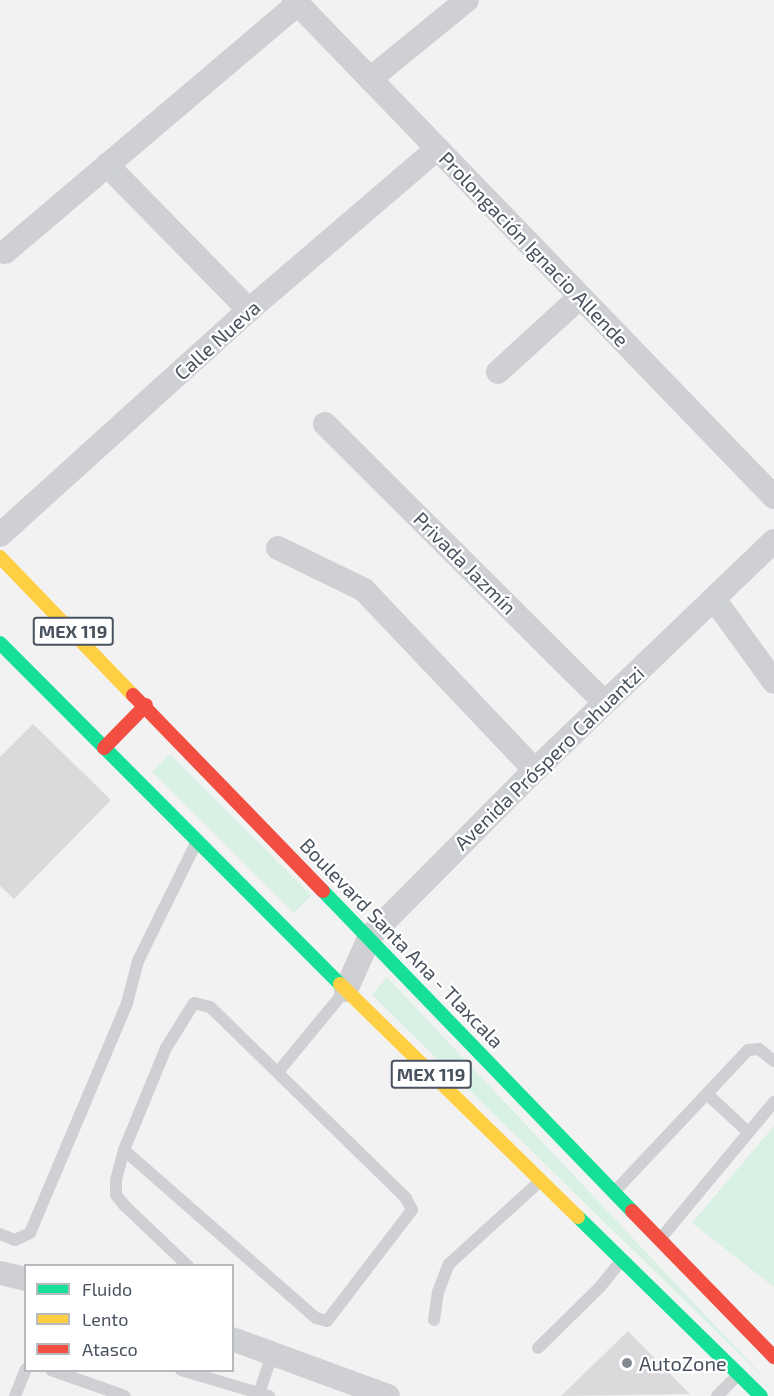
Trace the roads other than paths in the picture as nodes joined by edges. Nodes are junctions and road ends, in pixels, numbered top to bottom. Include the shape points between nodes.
1 (467, 0) edge
2 (296, 2) edge
3 (370, 79) junction
4 (437, 149) junction
5 (107, 165) junction
6 (5, 252) dead end
7 (580, 297) junction
8 (249, 310) junction
9 (498, 372) dead end
10 (325, 424) dead end
11 (774, 497) edge
12 (0, 535) edge
13 (774, 541) edge
14 (278, 548) dead end
15 (0, 557) edge
16 (714, 599) junction
17 (0, 643) edge
18 (774, 682) edge
19 (604, 702) junction
20 (146, 705) junction
21 (104, 748) junction
22 (535, 770) junction
23 (196, 842) junction
24 (370, 936) junction
25 (346, 990) junction
26 (774, 1061) edge
27 (278, 1072) junction
28 (707, 1094) junction
29 (774, 1101) edge
30 (748, 1132) junction
31 (124, 1150) junction
32 (540, 1181) junction
33 (614, 1192) junction
34 (0, 1234) edge
35 (660, 1239) junction
36 (621, 1260) junction
37 (186, 1264) edge
38 (0, 1273) edge
39 (24, 1279) edge
40 (434, 1320) dead end
41 (234, 1340) edge
42 (538, 1348) dead end
43 (273, 1350) junction
44 (774, 1357) edge
45 (25, 1372) edge
46 (54, 1372) edge
47 (184, 1372) edge
48 (739, 1374) junction
49 (262, 1395) edge
50 (15, 1396) edge
51 (124, 1396) edge
52 (388, 1396) edge
53 (717, 1396) edge
54 (761, 1396) edge

1 - 3 street
2 - 3 street, Prolongación Ignacio Allende
2 - 5 street
3 - 4 street, Prolongación Ignacio Allende
4 - 7 street, Prolongación Ignacio Allende
4 - 8 street, Calle Nueva
5 - 6 street
5 - 8 street
7 - 9 street
7 - 11 street, Prolongación Ignacio Allende
8 - 12 street, Calle Nueva
10 - 19 street, Privada Jazmín
13 - 16 street, Avenida Próspero Cahuantzi
14 - 22 street via 364,590
15 - 20 main road, Boulevard Santa Ana - Tlaxcala / MEX 119
16 - 18 street
16 - 19 street, Avenida Próspero Cahuantzi
17 - 21 main road, MEX 119
19 - 22 street, Avenida Próspero Cahuantzi
20 - 21 main road
20 - 24 main road, Boulevard Santa Ana - Tlaxcala / MEX 119
21 - 23 main road, MEX 119
22 - 24 street, Avenida Próspero Cahuantzi
23 - 25 main road, MEX 119
23 - 34 lane via 138,961 127,1003 30,1233 15,1240
24 - 25 street, Avenida Próspero Cahuantzi
24 - 33 main road, Boulevard Santa Ana - Tlaxcala / MEX 119
25 - 27 lane
25 - 32 main road, MEX 119
26 - 28 lane via 753,1047
27 - 31 lane via 210,1007 194,1003 166,1048
27 - 31 lane via 406,1198 412,1210 327,1321 316,1318
28 - 30 lane
28 - 33 lane
29 - 30 lane
30 - 35 lane
31 - 37 lane via 116,1195
32 - 36 main road, MEX 119
32 - 40 lane via 449,1264 438,1292
33 - 35 main road, Boulevard Santa Ana - Tlaxcala / MEX 119
35 - 44 main road, Boulevard Santa Ana - Tlaxcala / MEX 119
36 - 42 lane via 600,1287
36 - 48 main road, MEX 119
38 - 39 street
41 - 43 street
43 - 49 lane
43 - 52 street
45 - 50 lane
46 - 51 lane
47 - 49 lane
48 - 53 lane
48 - 54 main road, MEX 119

